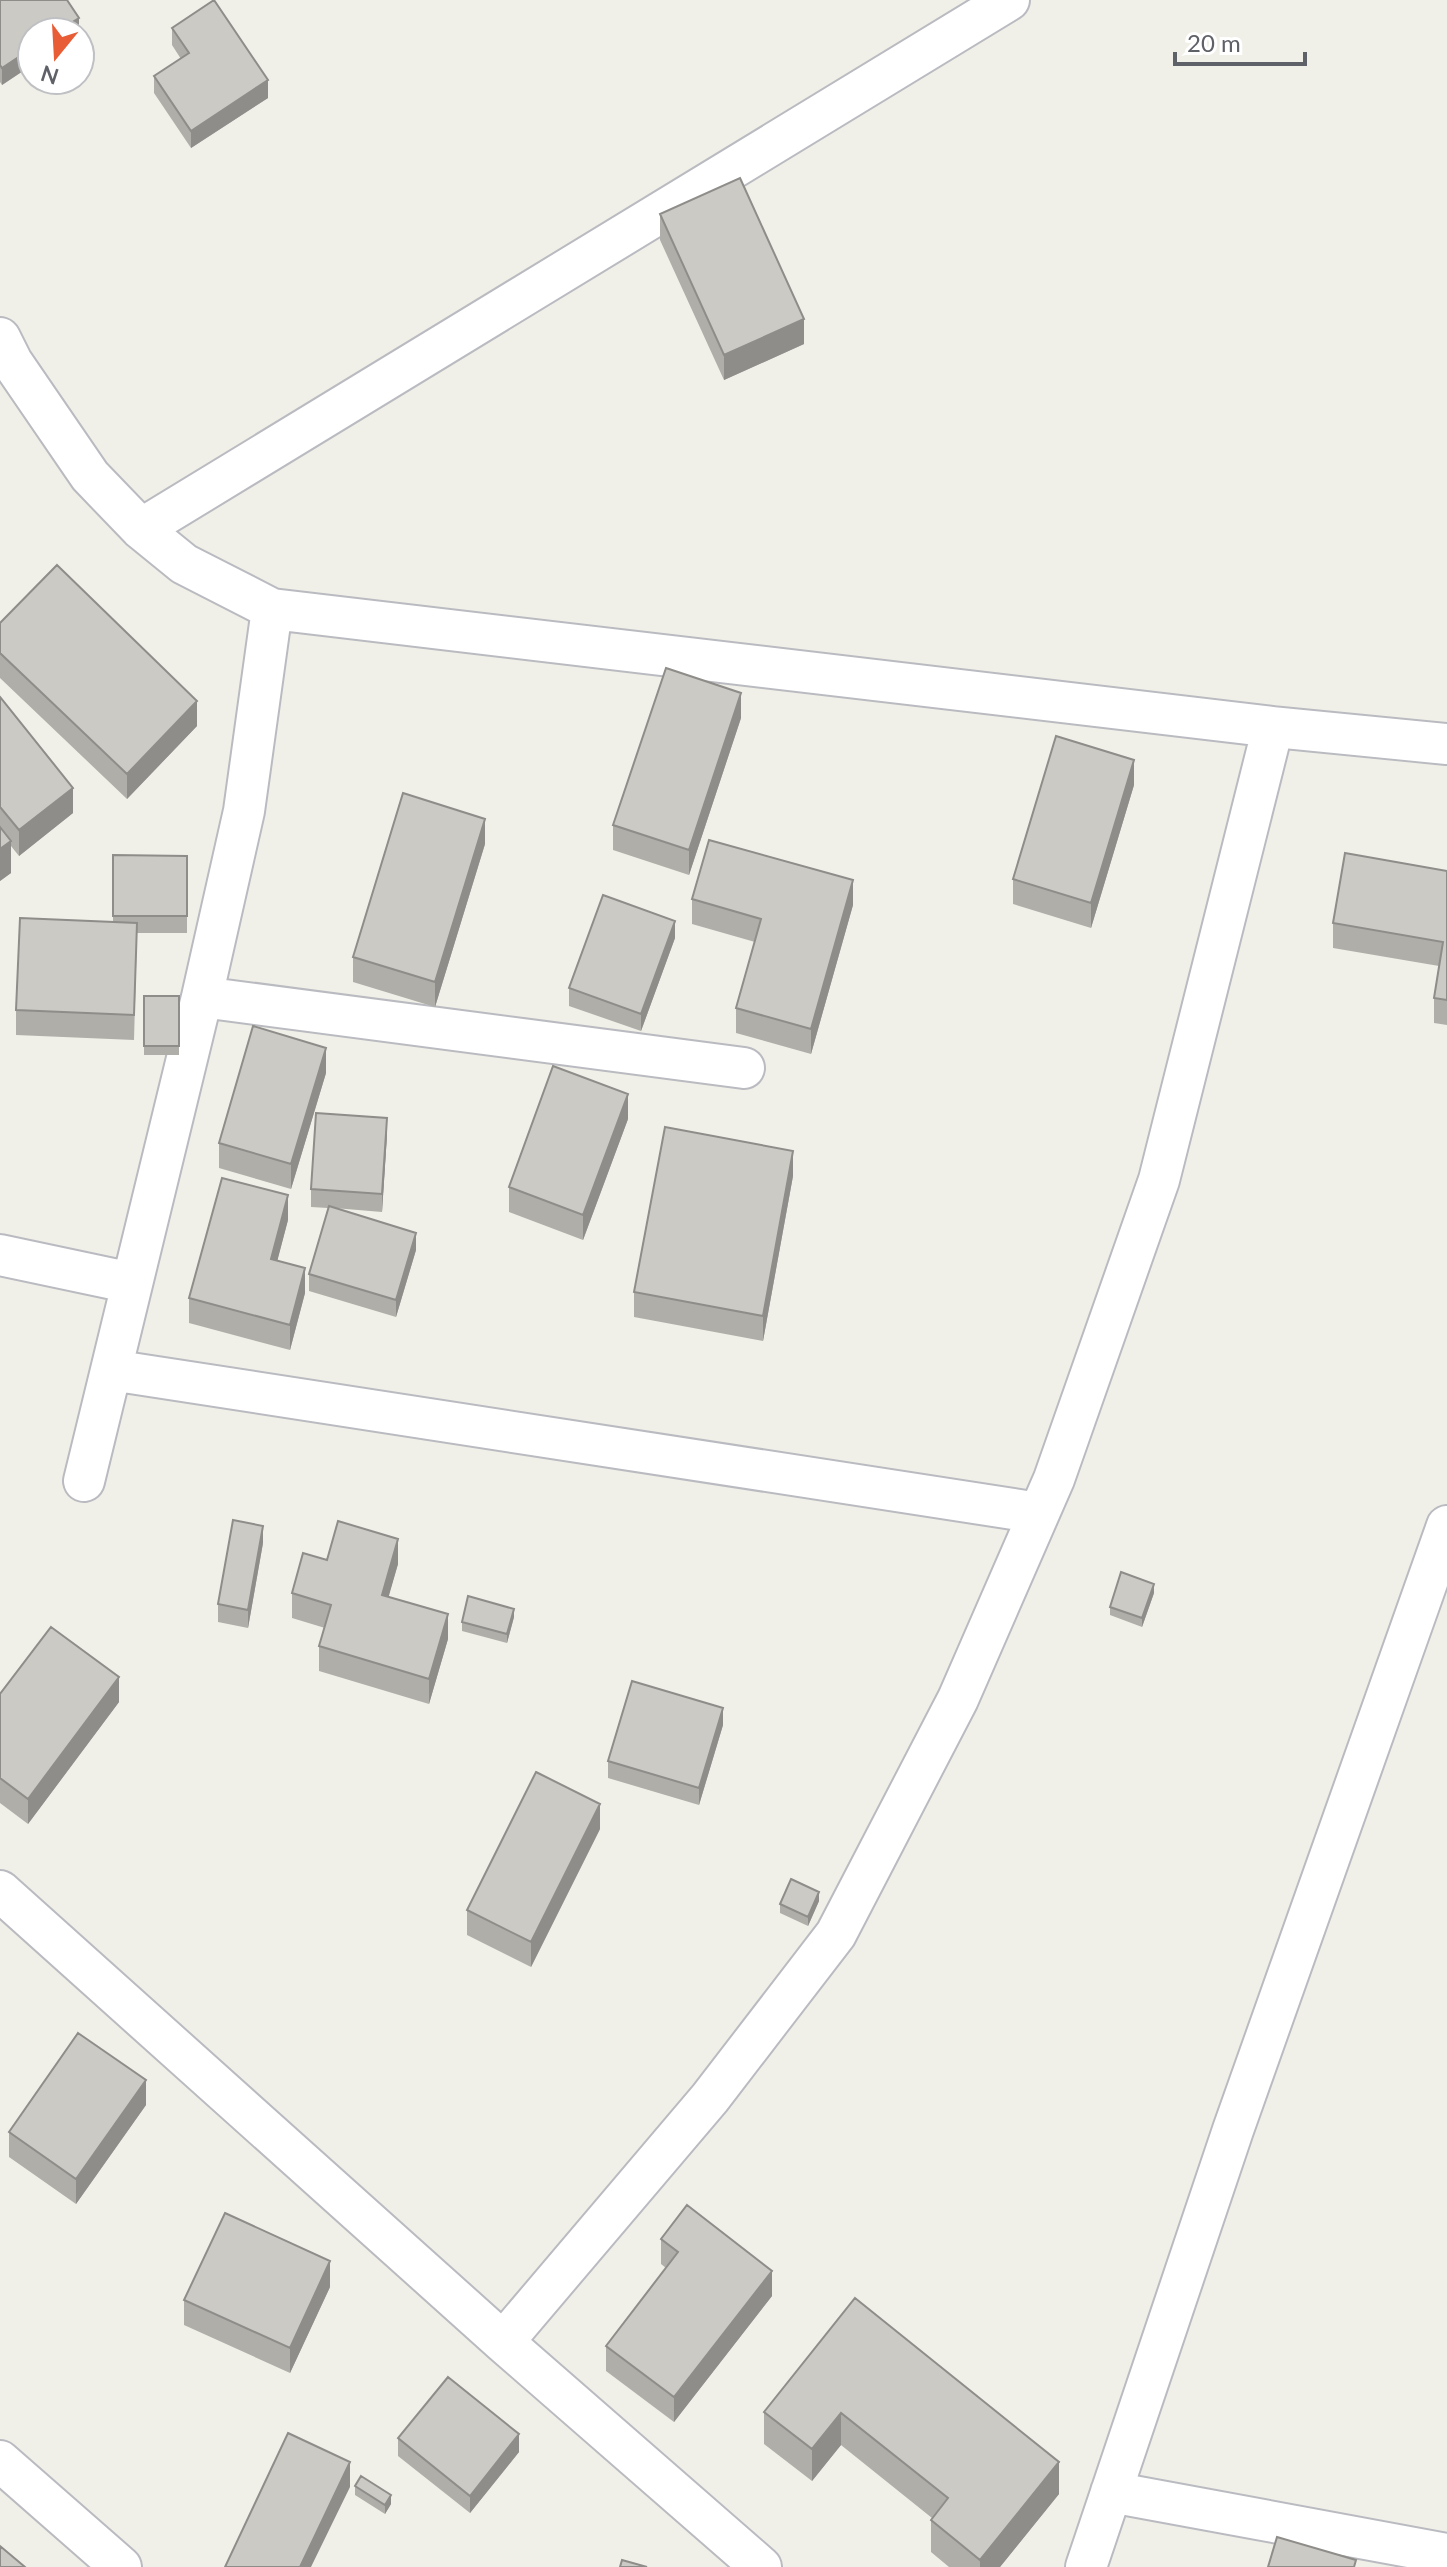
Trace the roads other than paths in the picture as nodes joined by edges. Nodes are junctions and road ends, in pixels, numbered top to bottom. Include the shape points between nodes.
1 (1009, 0) edge
2 (0, 338) edge
3 (141, 529) junction
4 (272, 609) junction
5 (1273, 727) junction
6 (1447, 744) edge
7 (202, 997) junction
8 (744, 1068) dead end
9 (0, 1255) edge
10 (132, 1283) junction
11 (111, 1370) junction
12 (84, 1481) dead end
13 (1039, 1513) junction
14 (1447, 1526) edge
15 (0, 1891) edge
16 (503, 2342) junction
17 (0, 2461) edge
18 (1111, 2492) junction
19 (1447, 2554) edge
20 (121, 2567) edge
21 (761, 2567) edge
22 (1086, 2567) edge

1 - 3 street
2 - 3 street via 90,476
3 - 4 street via 184,564
4 - 5 street
4 - 7 street via 244,811
5 - 6 street
5 - 13 street via 1159,1180
7 - 8 street
7 - 10 street
9 - 10 street
10 - 11 street
11 - 12 street
11 - 13 street
13 - 16 street via 958,1699 836,1934 710,2098
14 - 18 street
15 - 16 street
16 - 21 street
17 - 20 street
18 - 19 street
18 - 22 street

